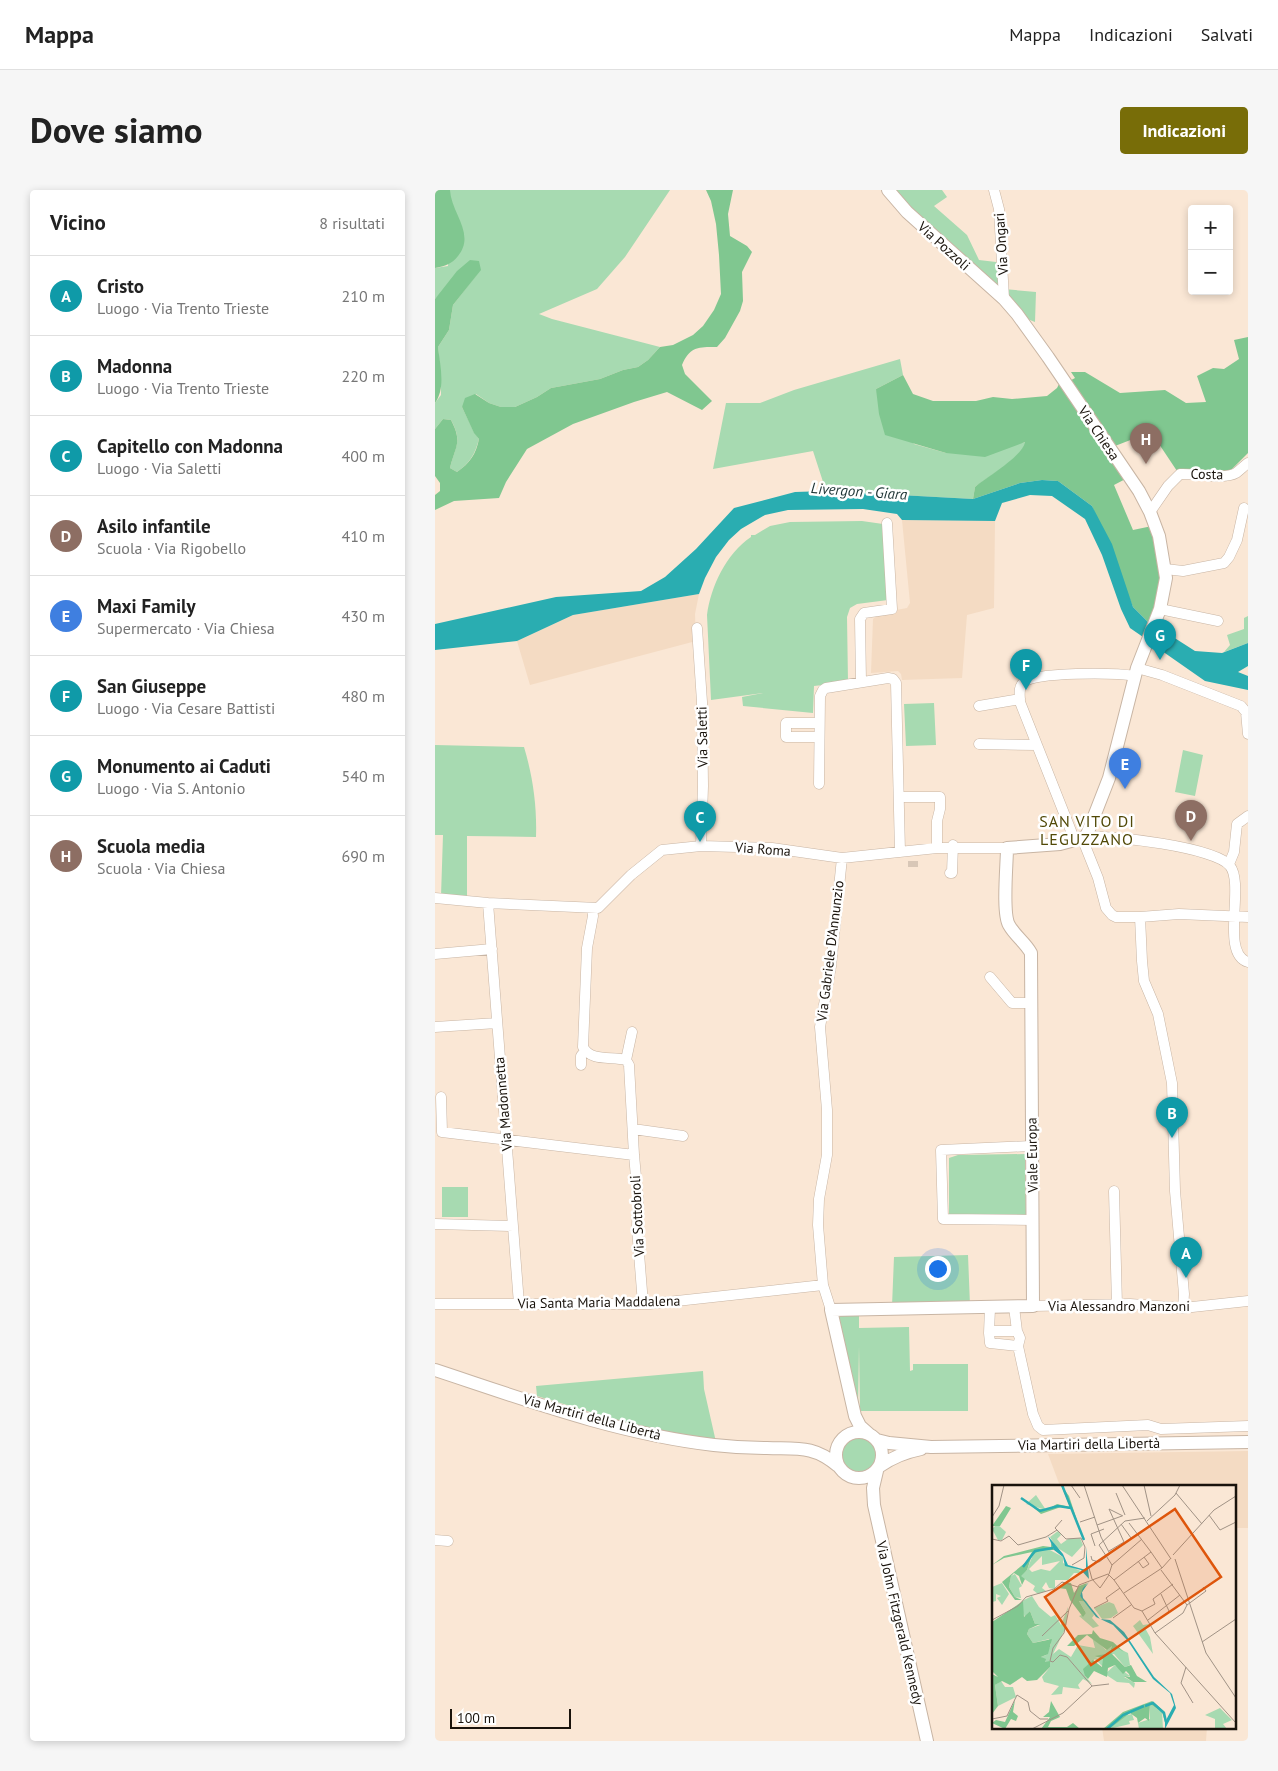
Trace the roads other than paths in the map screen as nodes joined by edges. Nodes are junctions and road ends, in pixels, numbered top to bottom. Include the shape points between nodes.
1 (887, 190) edge
2 (994, 190) edge
3 (1004, 299) junction
4 (1248, 463) edge
5 (1244, 508) dead end
6 (1150, 512) junction
7 (887, 523) dead end
8 (1165, 569) junction
9 (1160, 609) junction
10 (1218, 621) dead end
11 (697, 628) dead end
12 (1136, 672) junction
13 (861, 682) junction
14 (1020, 699) junction
15 (979, 706) dead end
16 (819, 723) junction
17 (1248, 734) edge
18 (819, 737) junction
19 (979, 744) dead end
20 (1037, 745) junction
21 (819, 784) dead end
22 (899, 797) junction
23 (1248, 816) edge
24 (1081, 838) junction
25 (701, 846) junction
26 (953, 846) junction
27 (937, 848) junction
28 (1007, 848) junction
29 (900, 852) junction
30 (842, 858) junction
31 (1229, 864) junction
32 (950, 873) dead end
33 (435, 898) edge
34 (489, 903) junction
35 (595, 908) junction
36 (1140, 917) junction
37 (1234, 917) junction
38 (1248, 917) edge
39 (492, 949) junction
40 (435, 954) edge
41 (1248, 962) edge
42 (990, 977) dead end
43 (1030, 1003) junction
44 (497, 1023) junction
45 (435, 1027) edge
46 (632, 1032) dead end
47 (585, 1051) junction
48 (626, 1060) junction
49 (581, 1065) dead end
50 (441, 1097) dead end
51 (633, 1129) junction
52 (683, 1136) dead end
53 (506, 1138) junction
54 (1031, 1146) junction
55 (634, 1155) junction
56 (1114, 1191) dead end
57 (1033, 1220) junction
58 (435, 1224) edge
59 (513, 1226) junction
60 (823, 1285) junction
61 (1248, 1301) edge
62 (435, 1304) edge
63 (519, 1304) junction
64 (643, 1304) junction
65 (1117, 1305) junction
66 (1033, 1306) junction
67 (1014, 1307) junction
68 (989, 1308) junction
69 (1183, 1308) junction
70 (831, 1310) junction
71 (1017, 1331) junction
72 (989, 1333) junction
73 (1018, 1346) junction
74 (435, 1370) edge
75 (851, 1400) junction
76 (1248, 1426) edge
77 (873, 1437) junction
78 (843, 1438) junction
79 (1248, 1442) edge
80 (931, 1447) junction
81 (800, 1448) junction
82 (838, 1466) junction
83 (878, 1468) junction
84 (856, 1478) junction
85 (874, 1504) junction
86 (435, 1540) edge
87 (448, 1541) dead end
88 (927, 1741) edge

1 - 3 main road, Via Pozzoli
2 - 3 street, Via Ongari via 999,209
3 - 6 main road, Via Chiesa via 1048,357
4 - 6 street, Costa via 1235,474 1223,477 1180,474
5 - 8 street via 1237,540 1224,563 1183,571
6 - 8 main road, Via Chiesa via 1159,536
7 - 13 street via 892,610 864,613 860,619
8 - 9 main road, Via Chiesa
9 - 10 street
9 - 12 main road, Via Chiesa
11 - 25 street, Via Saletti via 702,702
12 - 14 street via 1029,679 1022,684
12 - 17 street via 1162,675 1241,706 1246,712
12 - 24 main road, Via Chiesa via 1109,778
13 - 16 street via 823,690
13 - 22 street via 888,678 896,683
14 - 15 street
14 - 20 street
16 - 18 street
16 - 18 street via 786,723 786,737
18 - 21 street
19 - 20 street
20 - 24 street
22 - 27 street via 941,797
22 - 29 street
23 - 31 street via 1237,824 1234,852
24 - 28 main road, Via Roma via 1060,844
24 - 31 street via 1101,835 1134,838 1214,854
24 - 36 street via 1106,908 1116,917
25 - 30 street, Via Roma via 772,848
25 - 35 street, Via Roma via 662,850
26 - 27 street, Via Roma
26 - 28 street, Via Roma
26 - 32 street
27 - 29 street, Via Roma
28 - 43 main road, Viale Europa via 1008,924 1031,952
29 - 30 street, Via Roma
30 - 60 street, Via Gabriele D'Annunzio via 831,966 820,1027 827,1119 827,1155 818,1225
31 - 37 street via 1235,884
33 - 34 street
34 - 35 street
34 - 39 street, Via Madonnetta
35 - 47 street via 587,953
36 - 37 street via 1179,914
36 - 69 street via 1144,981 1159,1014 1172,1083
37 - 38 street
37 - 41 street via 1236,952
39 - 40 street
39 - 44 street, Via Madonnetta
42 - 43 street via 1012,1002
43 - 54 main road, Viale Europa
44 - 45 street
44 - 53 street, Via Madonnetta
46 - 48 street, Via Sottobroli
47 - 48 street via 592,1056
47 - 49 street
48 - 51 street, Via Sottobroli
50 - 53 street via 442,1132
51 - 52 street
51 - 55 street, Via Sottobroli
53 - 55 street
53 - 59 street, Via Madonnetta
54 - 57 main road, Viale Europa
54 - 57 street via 941,1150 943,1219
55 - 64 street, Via Sottobroli
56 - 65 street
57 - 66 main road, Viale Europa
58 - 59 street
59 - 63 street, Via Madonnetta
60 - 64 street, Via Santa Maria Maddalena
60 - 70 street, Via Gabriele D'Annunzio
61 - 69 street, Via Alessandro Manzoni
62 - 63 street, Via Santa Maria Maddalena
63 - 64 street, Via Santa Maria Maddalena
65 - 66 street, Via Alessandro Manzoni
65 - 69 street, Via Alessandro Manzoni
66 - 67 main road, Via Alessandro Manzoni
67 - 68 main road, Via Alessandro Manzoni
67 - 71 street
68 - 70 main road, Via Alessandro Manzoni
68 - 72 street
70 - 75 main road, Via Gabriele D'Annunzio
71 - 72 street
71 - 73 street via 1020,1338
72 - 73 street via 990,1343
73 - 76 street via 1033,1414 1043,1430 1148,1425 1161,1428
74 - 81 main road, Via Martiri della Libertà via 565,1412 657,1436 716,1446
75 - 77 main road, Via Gabriele D'Annunzio via 857,1421
75 - 78 main road, Via Gabriele D'Annunzio via 849,1422
77 - 78 main road via 861,1432
77 - 80 main road, Via Martiri della Libertà via 889,1443
77 - 83 main road via 883,1452
78 - 81 main road
78 - 82 main road via 836,1451
79 - 80 main road, Via Martiri della Libertà
80 - 83 main road, Via Martiri della Libertà via 908,1452
81 - 82 main road, Via Martiri della Libertà via 820,1453
82 - 84 main road
83 - 84 main road via 867,1477
83 - 85 main road, Via John Fitzgerald Kennedy via 873,1488
84 - 85 main road, Via John Fitzgerald Kennedy
85 - 88 main road, Via John Fitzgerald Kennedy
86 - 87 street

